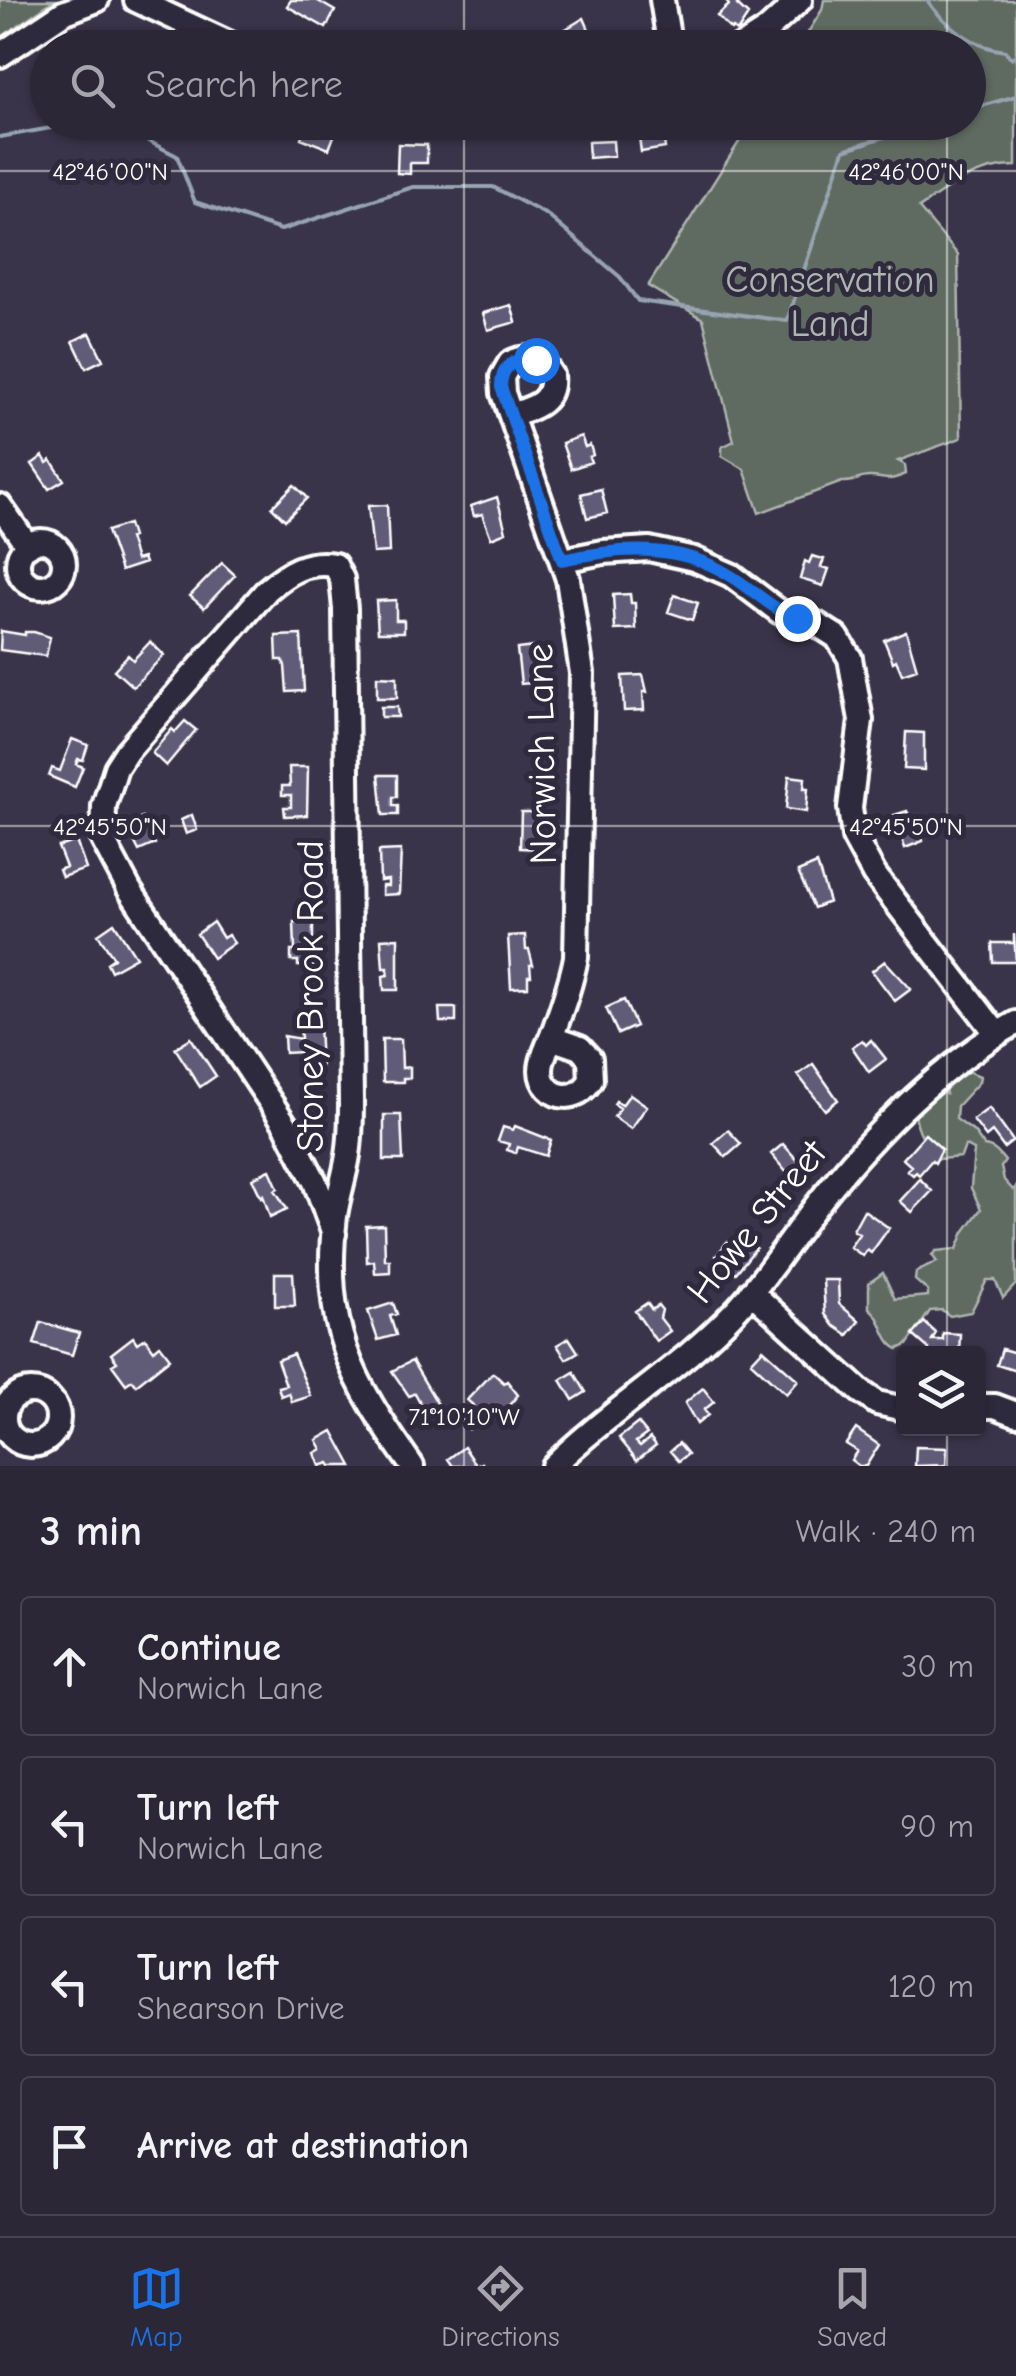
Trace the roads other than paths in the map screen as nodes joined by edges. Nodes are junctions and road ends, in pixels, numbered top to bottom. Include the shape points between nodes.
1 (96, 0) edge
2 (136, 0) edge
3 (662, 0) edge
4 (800, 0) edge
5 (37, 30) edge
6 (200, 30) edge
7 (667, 30) edge
8 (766, 30) edge
9 (30, 35) edge
10 (0, 56) edge
11 (511, 416) dead end
12 (0, 506) edge
13 (28, 546) dead end
14 (562, 560) junction
15 (1006, 1029) edge
16 (551, 1038) dead end
17 (334, 1234) junction
18 (751, 1292) junction
19 (986, 1406) edge
20 (896, 1407) edge
21 (1016, 1414) edge
22 (558, 1464) edge
23 (412, 1466) edge

1 - 5 street
2 - 6 street
3 - 7 street
4 - 8 street
9 - 10 street
11 - 14 street, Norwich Lane
12 - 13 street
14 - 15 street via 649,549 694,558 780,612 836,636 850,658 860,709 850,808 859,848
14 - 16 street, Norwich Lane via 575,617 583,718 576,957
15 - 18 street, Howe Street via 866,1144
17 - 17 street, Stoney Brook Road via 284,1124 128,889 102,824 108,787 126,751 268,590 316,562 335,565 344,609 351,1101
17 - 23 street, Stoney Brook Road via 332,1296 343,1350
18 - 20 street via 860,1391
18 - 22 street, Howe Street via 699,1347
19 - 21 street

